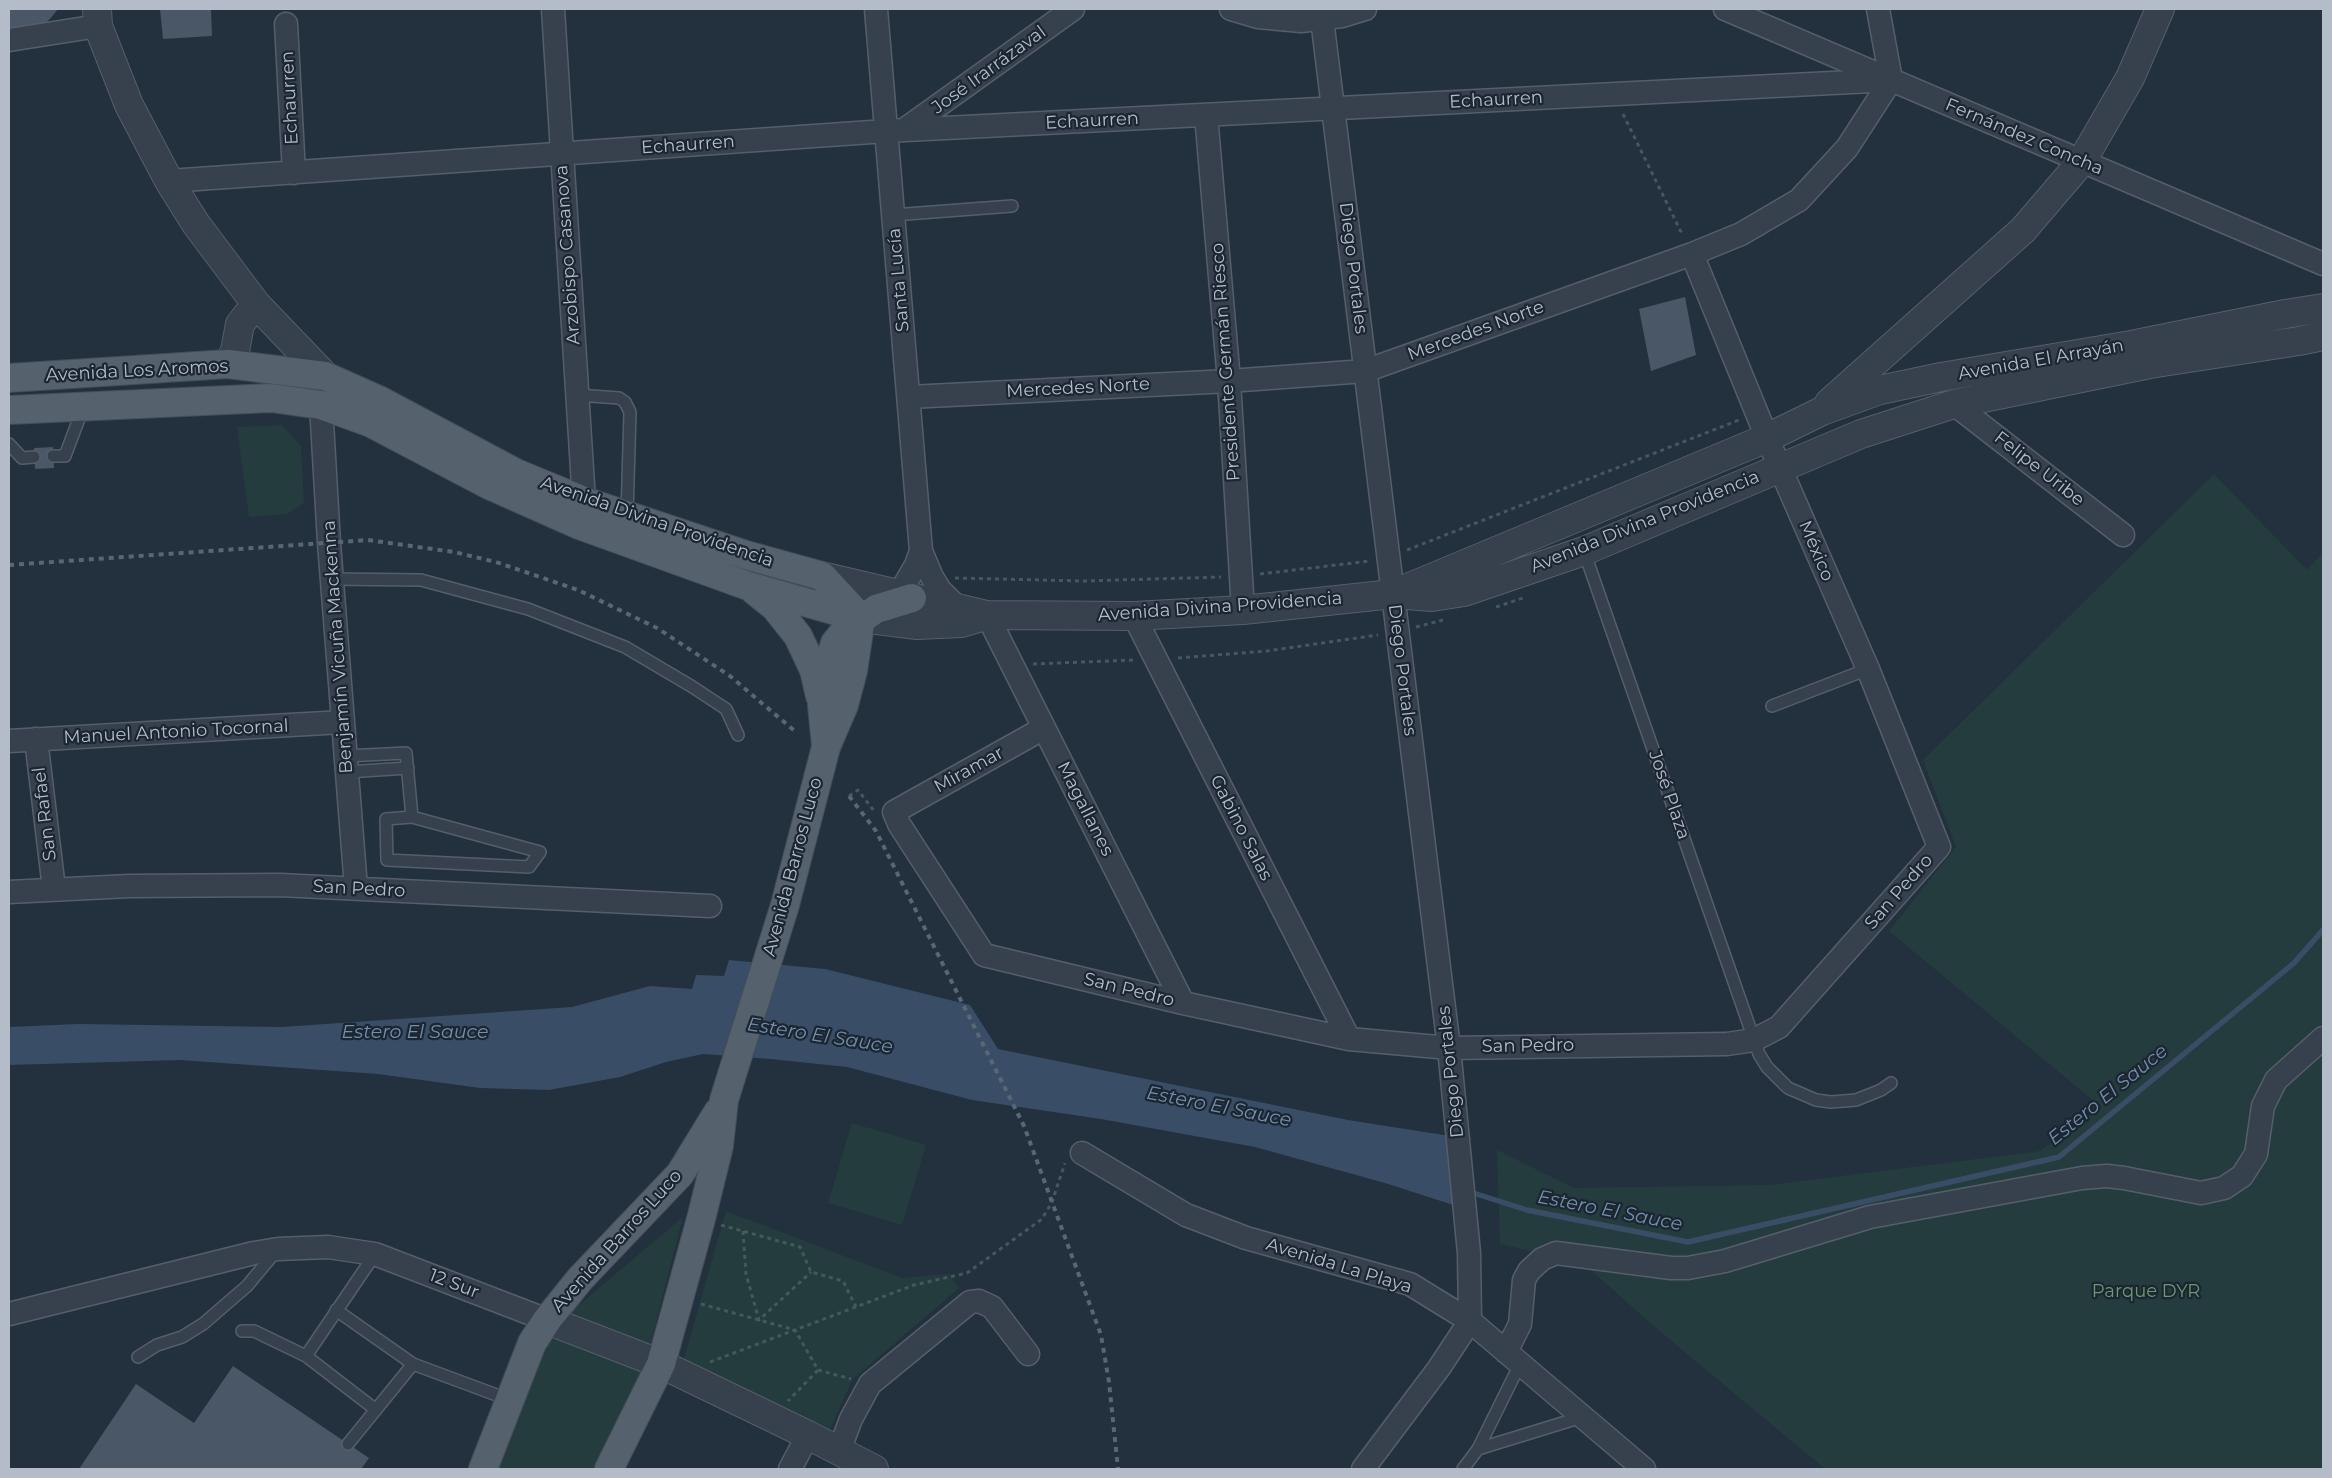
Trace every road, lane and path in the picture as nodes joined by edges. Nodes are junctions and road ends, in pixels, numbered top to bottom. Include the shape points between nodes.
1 (553, 9) edge
2 (876, 9) edge
3 (1073, 9) edge
4 (1231, 9) edge
5 (1365, 9) edge
6 (1725, 9) edge
7 (1878, 9) edge
8 (2160, 9) edge
9 (97, 17) edge
10 (1322, 19) junction
11 (286, 24) dead end
12 (9, 40) edge
13 (1891, 80) junction
14 (1333, 108) junction
15 (1206, 115) junction
16 (895, 131) junction
17 (1634, 136) dead end
18 (562, 154) junction
19 (2082, 161) junction
20 (294, 172) junction
21 (169, 181) junction
22 (1012, 206) dead end
23 (893, 215) junction
24 (1692, 254) junction
25 (2323, 264) edge
26 (256, 304) junction
27 (2323, 308) edge
28 (2323, 336) edge
29 (228, 364) junction
30 (1365, 371) junction
31 (325, 376) junction
32 (9, 378) edge
33 (1229, 381) junction
34 (577, 396) junction
35 (909, 397) junction
36 (135, 403) junction
37 (1954, 404) junction
38 (84, 405) junction
39 (321, 405) junction
40 (9, 410) edge
41 (1822, 411) junction
42 (1762, 425) junction
43 (9, 444) edge
44 (54, 456) dead end
45 (34, 457) dead end
46 (1780, 468) junction
47 (584, 502) junction
48 (628, 516) junction
49 (2123, 534) dead end
50 (922, 551) junction
51 (1584, 551) junction
52 (1388, 558) junction
53 (822, 576) junction
54 (1241, 576) junction
55 (332, 579) junction
56 (748, 586) junction
57 (1393, 594) junction
58 (905, 597) junction
59 (948, 598) junction
60 (1243, 610) junction
61 (987, 615) junction
62 (1134, 616) junction
63 (861, 618) junction
64 (1868, 669) junction
65 (822, 706) junction
66 (1772, 706) dead end
67 (343, 722) junction
68 (1044, 728) junction
69 (738, 735) dead end
70 (36, 739) junction
71 (9, 741) edge
72 (826, 747) junction
73 (347, 764) junction
74 (412, 817) junction
75 (1939, 847) joint
76 (356, 888) junction
77 (54, 889) junction
78 (9, 892) edge
79 (710, 906) dead end
80 (984, 955) joint
81 (1183, 1003) junction
82 (2323, 1038) edge
83 (1350, 1040) junction
84 (1754, 1040) junction
85 (1449, 1048) junction
86 (1891, 1083) dead end
87 (724, 1100) junction
88 (1082, 1153) joint
89 (701, 1219) junction
90 (743, 1231) junction
91 (278, 1249) junction
92 (375, 1254) junction
93 (811, 1272) junction
94 (679, 1298) junction
95 (856, 1307) junction
96 (336, 1310) junction
97 (9, 1314) edge
98 (547, 1320) junction
99 (759, 1320) junction
100 (1470, 1321) junction
101 (795, 1330) junction
102 (242, 1331) dead end
103 (1028, 1354) dead end
104 (306, 1356) junction
105 (138, 1357) dead end
106 (1513, 1358) junction
107 (412, 1364) junction
108 (670, 1369) junction
109 (818, 1370) junction
110 (870, 1384) junction
111 (510, 1400) junction
112 (376, 1410) junction
113 (1582, 1417) junction
114 (772, 1418) junction
115 (808, 1435) junction
116 (348, 1444) dead end
117 (1478, 1449) junction
118 (839, 1451) junction
119 (483, 1469) edge
120 (609, 1469) edge
121 (790, 1469) edge
122 (874, 1469) edge
123 (1363, 1469) edge
124 (1463, 1469) edge
125 (1644, 1469) edge

1 - 18 street, Arzobispo Casanova
2 - 16 street, Santa Lucía
3 - 16 street, José Irarrázaval
4 - 10 street via 1280,20
5 - 10 street
6 - 13 street, Fernández Concha
7 - 13 street
8 - 19 street via 2130,78
9 - 12 street
9 - 21 street, Avenida Divina Providencia via 130,105
10 - 14 street, Diego Portales
11 - 20 street, Echaurren
13 - 14 street, Echaurren
13 - 19 street, Fernández Concha
13 - 24 street, Mercedes Norte via 1847,148 1799,200 1740,234
14 - 15 street, Echaurren
14 - 30 street, Diego Portales
15 - 16 street, Echaurren
15 - 33 street, Presidente Germán Riesco
16 - 18 street, Echaurren
16 - 23 street, Santa Lucía
17 - 24 path
18 - 20 street, Echaurren
18 - 34 street, Arzobispo Casanova
19 - 25 street, Fernández Concha
19 - 41 street via 2023,230
20 - 21 street, Echaurren
21 - 26 street, Avenida Divina Providencia via 207,240
22 - 23 lane
23 - 35 street, Santa Lucía
24 - 30 street, Mercedes Norte
24 - 42 street, México
26 - 29 street via 240,324 235,351
26 - 31 street, Avenida Divina Providencia
27 - 41 street, Avenida El Arrayán via 1911,382
28 - 37 street, Avenida El Arrayán via 2150,364
29 - 31 main road, Avenida Los Aromos
29 - 32 main road, Avenida Los Aromos
29 - 36 main road via 202,380
30 - 33 street, Mercedes Norte
30 - 52 street, Diego Portales
31 - 47 main road, Avenida Divina Providencia via 516,473
33 - 35 street, Mercedes Norte
33 - 54 street, Presidente Germán Riesco
34 - 47 street, Arzobispo Casanova
34 - 48 lane via 618,398 625,402 630,412
35 - 50 street, Santa Lucía
36 - 38 main road, Avenida Los Aromos
36 - 39 main road, Avenida Los Aromos via 271,398
37 - 46 street, Avenida El Arrayán via 1861,434
37 - 49 street, Felipe Uribe
38 - 40 main road, Avenida Los Aromos
38 - 44 lane via 65,456
39 - 55 street, Benjamín Vicuña Mackenna
39 - 56 main road, Avenida Divina Providencia via 371,424 489,485 579,525
41 - 42 street, Avenida El Arrayán
41 - 46 street
42 - 46 street, México
42 - 52 path
42 - 57 street, Avenida Divina Providencia
43 - 45 lane via 22,458
46 - 51 street, Avenida Divina Providencia
46 - 64 street, México
47 - 48 main road, Avenida Divina Providencia
48 - 53 main road, Avenida Divina Providencia
50 - 58 street via 908,580
50 - 59 street, Santa Lucía via 932,577
51 - 57 street, Avenida Divina Providencia via 1464,592 1432,597
51 - 84 lane, José Plaza
52 - 54 path
52 - 57 street, Diego Portales
53 - 58 street, Avenida Divina Providencia
53 - 63 main road
54 - 59 path via 1084,581 957,576
54 - 60 street, Presidente Germán Riesco
55 - 67 street, Benjamín Vicuña Mackenna
55 - 69 lane via 422,580 528,609 625,647 691,686 726,709
56 - 63 main road, Avenida Divina Providencia
56 - 65 main road via 775,607 798,636 814,670
57 - 60 street, Avenida Divina Providencia
57 - 85 street, Diego Portales
58 - 59 street, Avenida Divina Providencia
58 - 63 main road
59 - 61 street, Avenida Divina Providencia
60 - 62 street, Avenida Divina Providencia
61 - 62 street, Avenida Divina Providencia
61 - 63 street, Avenida Divina Providencia via 962,623 917,625
61 - 68 street, Magallanes
62 - 83 street, Gabino Salas
63 - 65 main road, Avenida Barros Luco via 836,643
63 - 72 main road, Avenida Barros Luco via 849,688
64 - 66 lane
64 - 75 street, México
65 - 72 main road, Avenida Barros Luco
67 - 70 street, Manuel Antonio Tocornal
67 - 73 street, Benjamín Vicuña Mackenna
68 - 80 street, Miramar via 894,812
68 - 81 street, Magallanes
70 - 71 street, Manuel Antonio Tocornal
70 - 77 street, San Rafael
72 - 87 main road, Avenida Barros Luco via 785,905
73 - 74 lane via 408,768
73 - 76 street, Benjamín Vicuña Mackenna
74 - 74 lane via 458,830 540,852 528,867 387,860 386,819
75 - 84 street, San Pedro via 1789,1017 1779,1027
76 - 77 street, San Pedro via 205,884
76 - 79 street, San Pedro
77 - 78 street, San Pedro
80 - 81 street, San Pedro
81 - 83 street, San Pedro
82 - 106 street via 2276,1080 2264,1106 2256,1154 2242,1176 2224,1188 2202,1193 2124,1178 2088,1177 1870,1217 1725,1261 1688,1268 1556,1253 1535,1264 1524,1280
83 - 85 street, San Pedro
84 - 85 street, San Pedro via 1727,1044
84 - 86 lane, José Plaza via 1767,1067 1777,1078 1788,1088 1816,1100 1856,1100
85 - 100 street, Diego Portales via 1469,1253
87 - 89 main road, Avenida Barros Luco via 719,1146
87 - 98 main road, Avenida Barros Luco via 680,1174 580,1279
88 - 95 path via 1071,1156 1063,1165 1052,1202 1042,1219 967,1273 914,1285
88 - 100 street, Avenida La Playa via 1186,1215 1246,1238 1410,1284
89 - 90 path
89 - 94 main road, Avenida Barros Luco
90 - 93 path via 800,1247
90 - 99 path via 746,1274
91 - 92 street, 12 Sur via 328,1246
91 - 97 street, 12 Sur
91 - 105 lane via 247,1286 203,1324 182,1337 156,1345
92 - 96 lane
92 - 98 street, 12 Sur
93 - 95 path via 843,1282
93 - 99 path
94 - 99 path
94 - 108 main road, Avenida Barros Luco
95 - 101 path
96 - 104 lane
96 - 107 lane
98 - 108 street, 12 Sur
98 - 111 main road, Avenida Barros Luco via 532,1344
99 - 101 path
100 - 106 street, Avenida La Playa
100 - 123 street
101 - 108 path
101 - 109 path
102 - 104 lane via 254,1331
103 - 110 street via 992,1307 979,1301 970,1302
104 - 112 lane
106 - 113 street, Avenida La Playa
106 - 117 lane
107 - 111 lane
107 - 112 lane
108 - 114 street, 12 Sur
108 - 120 main road, Avenida Barros Luco
109 - 110 path
109 - 114 path
110 - 118 street via 851,1419
111 - 119 main road, Avenida Barros Luco
112 - 116 lane
113 - 117 lane
113 - 125 street, Avenida La Playa
114 - 115 street, 12 Sur
115 - 118 street, 12 Sur
115 - 121 street
117 - 124 lane
118 - 122 street, 12 Sur

